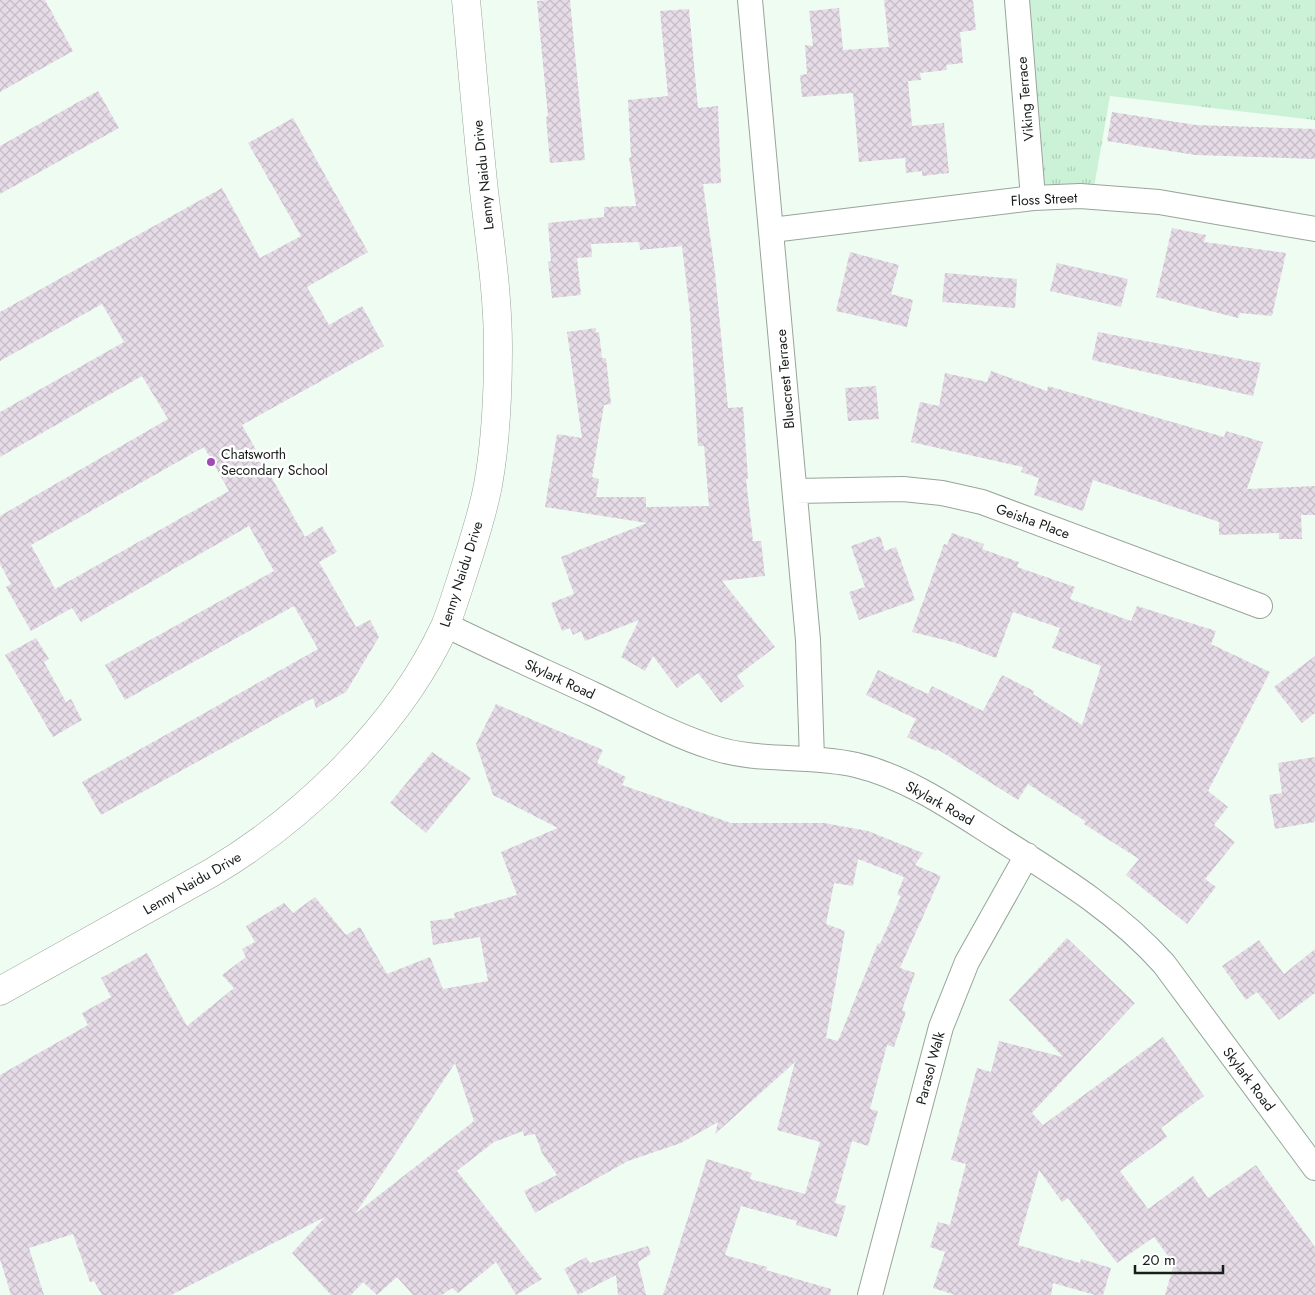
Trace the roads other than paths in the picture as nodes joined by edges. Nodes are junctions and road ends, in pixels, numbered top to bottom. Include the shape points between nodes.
1 (466, 0) edge
2 (750, 0) edge
3 (1017, 0) edge
4 (1033, 198) junction
5 (1315, 229) edge
6 (772, 230) junction
7 (795, 492) junction
8 (1260, 606) dead end
9 (446, 624) junction
10 (812, 759) junction
11 (1027, 855) junction
12 (0, 991) edge
13 (1315, 1168) edge
14 (870, 1295) edge

1 - 9 street, Lenny Naidu Drive via 498,347 488,485
2 - 6 street, Bluecrest Terrace
3 - 4 street, Viking Terrace
4 - 5 street, Floss Street via 1123,198
4 - 6 street, Floss Street
6 - 7 street, Bluecrest Terrace
7 - 8 street, Geisha Place via 903,489 982,502
7 - 10 street, Bluecrest Terrace via 808,640
9 - 10 street, Skylark Road via 654,723 712,747 762,757
9 - 12 street, Lenny Naidu Drive via 388,718 320,790 275,830 218,869
10 - 11 street, Skylark Road via 859,765 900,781 948,806
11 - 13 street, Skylark Road via 1137,934 1164,964
11 - 14 street, Parasol Walk via 967,962 941,1027

